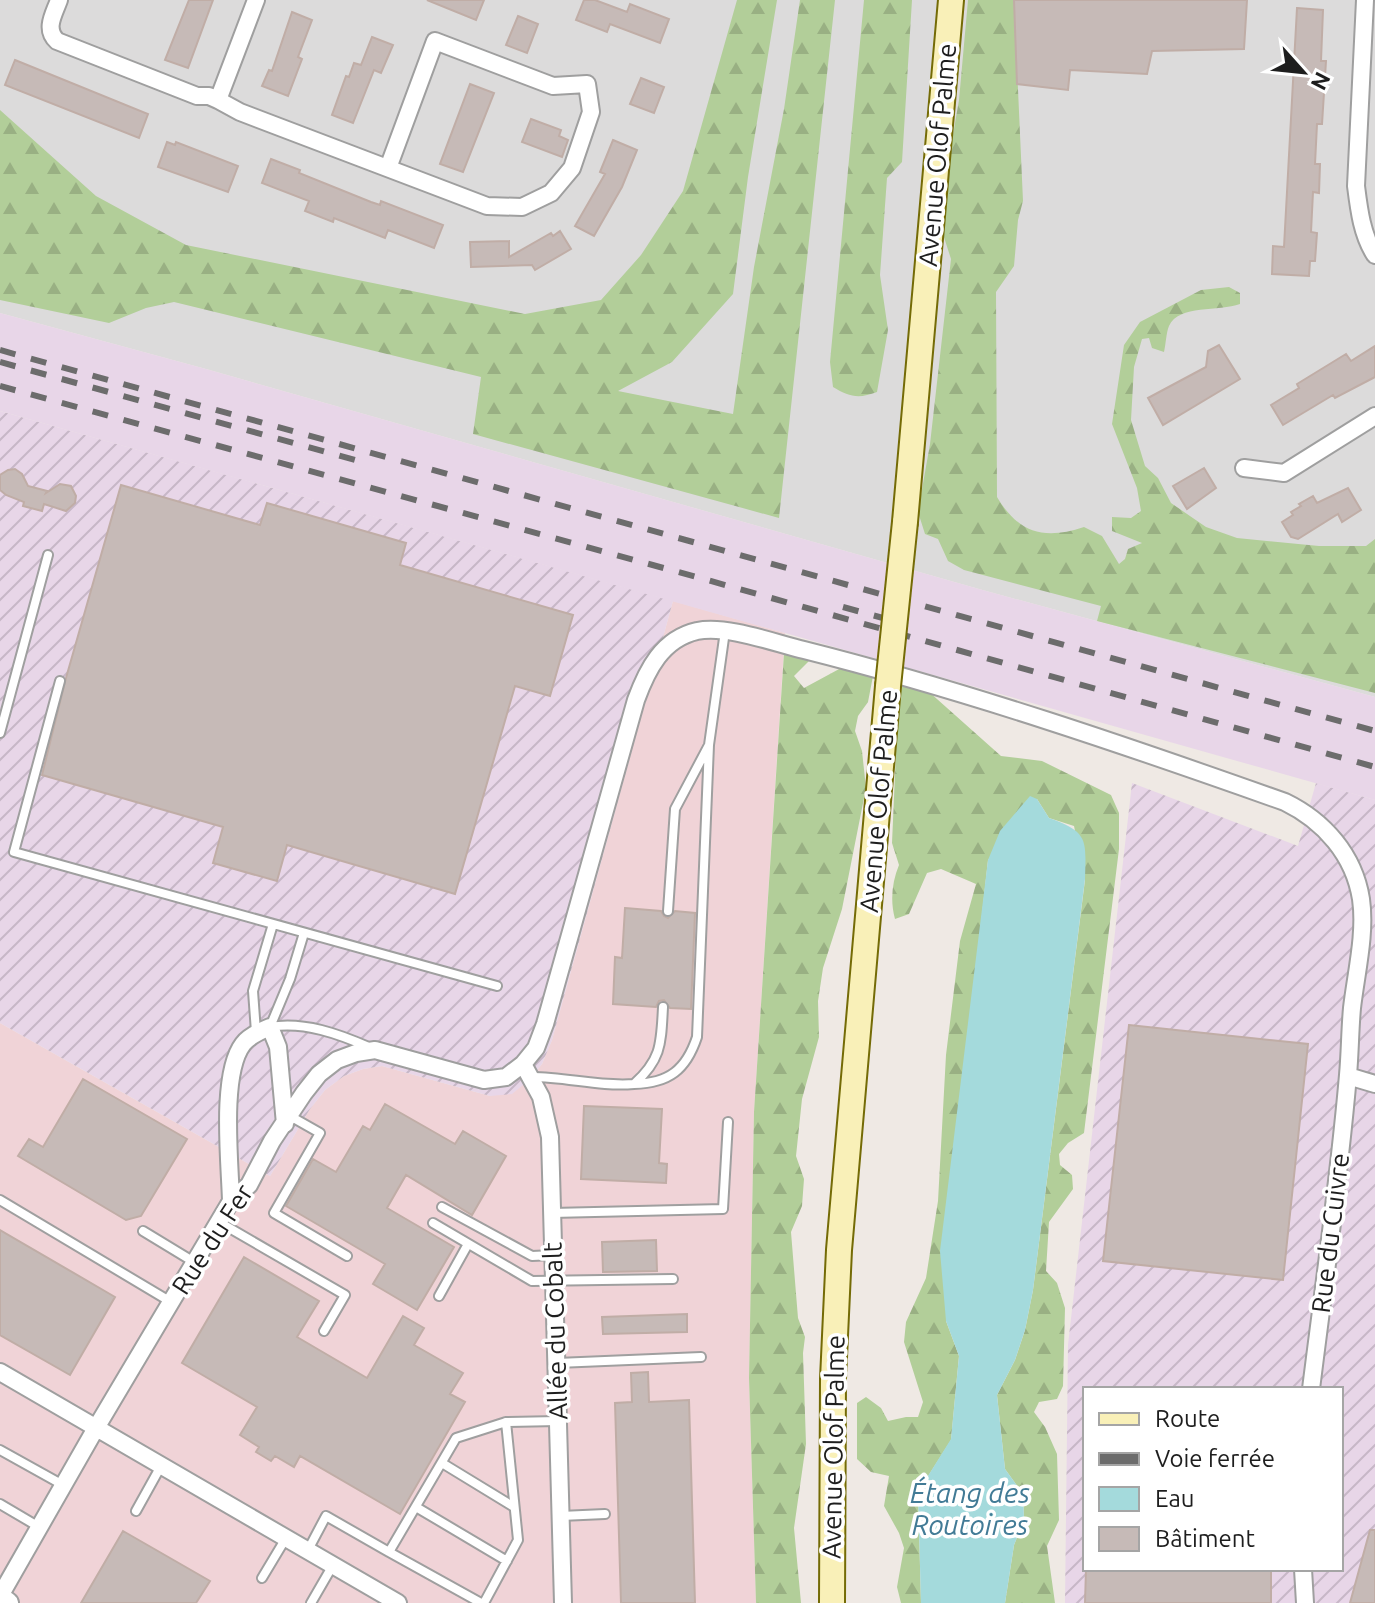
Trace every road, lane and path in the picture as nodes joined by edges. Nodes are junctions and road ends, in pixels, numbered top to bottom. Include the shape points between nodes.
1 (59, 0) edge
2 (256, 0) edge
3 (951, 0) edge
4 (1365, 0) edge
5 (1369, 38) edge
6 (218, 100) junction
7 (388, 168) junction
8 (1375, 255) edge
9 (1375, 416) edge
10 (1244, 468) dead end
11 (48, 555) dead end
12 (725, 630) junction
13 (60, 681) dead end
14 (0, 733) edge
15 (709, 745) junction
16 (668, 911) dead end
17 (273, 924) junction
18 (304, 933) junction
19 (497, 986) dead end
20 (663, 1007) dead end
21 (263, 1030) junction
22 (375, 1050) junction
23 (527, 1071) junction
24 (1348, 1076) junction
25 (634, 1084) junction
26 (1375, 1084) edge
27 (288, 1120) junction
28 (728, 1122) dead end
29 (0, 1200) edge
30 (231, 1201) junction
31 (442, 1207) dead end
32 (552, 1213) junction
33 (219, 1222) junction
34 (433, 1223) dead end
35 (143, 1231) dead end
36 (468, 1244) junction
37 (553, 1255) junction
38 (347, 1256) dead end
39 (194, 1262) junction
40 (673, 1279) dead end
41 (554, 1280) junction
42 (439, 1296) dead end
43 (171, 1302) junction
44 (324, 1331) dead end
45 (701, 1357) dead end
46 (556, 1363) junction
47 (0, 1372) edge
48 (1311, 1387) edge
49 (558, 1421) junction
50 (506, 1422) junction
51 (96, 1428) junction
52 (0, 1450) edge
53 (442, 1463) junction
54 (161, 1466) junction
55 (64, 1485) junction
56 (0, 1504) edge
57 (416, 1507) junction
58 (514, 1507) junction
59 (136, 1511) dead end
60 (605, 1514) dead end
61 (560, 1516) junction
62 (39, 1527) junction
63 (286, 1538) junction
64 (307, 1550) junction
65 (389, 1552) junction
66 (507, 1561) junction
67 (333, 1565) junction
68 (1303, 1571) edge
69 (262, 1578) dead end
70 (0, 1596) edge
71 (8, 1603) edge
72 (311, 1603) edge
73 (398, 1603) edge
74 (482, 1603) edge
75 (563, 1603) edge
76 (832, 1603) edge
77 (1305, 1603) edge

1 - 6 street via 49,28 57,41
2 - 6 street
3 - 76 main road, Avenue Olof Palme, bridge via 839,1250
4 - 5 street
5 - 8 street via 1356,186 1359,213
6 - 7 street
7 - 7 street via 435,41 553,86 587,84 591,112 572,168 551,193 522,207 487,206
9 - 10 street via 1284,473
11 - 14 lane
12 - 15 lane
12 - 23 street via 696,631 665,647 647,670
12 - 24 street, Rue du Cuivre via 862,665 1128,747 1305,812 1345,855 1361,899
13 - 17 lane via 14,852
15 - 16 lane via 675,809
15 - 25 lane via 697,1037 682,1066 655,1084
17 - 18 lane
17 - 21 lane via 253,991
18 - 19 lane
18 - 21 lane via 290,979
20 - 25 lane via 660,1051
21 - 22 lane via 306,1026
21 - 27 street via 278,1047
21 - 30 street via 244,1042 232,1072
22 - 23 street via 484,1080
22 - 27 street, Rue du Fer via 337,1060 319,1074
23 - 25 lane via 608,1086
23 - 32 street, Allée du Cobalt via 541,1097 550,1137
24 - 26 street
24 - 48 street, Rue du Cuivre
27 - 30 street, Rue du Fer via 249,1185
27 - 38 lane via 320,1133 274,1213
28 - 32 lane via 723,1209
29 - 43 lane
30 - 33 street, Rue du Fer
31 - 37 lane via 532,1256
32 - 37 street, Allée du Cobalt
33 - 39 street, Rue du Fer
33 - 44 lane via 345,1295
34 - 36 lane
35 - 39 lane
36 - 41 lane via 532,1281
36 - 42 lane
37 - 41 street, Allée du Cobalt
39 - 43 street, Rue du Fer
40 - 41 lane
41 - 46 street, Allée du Cobalt
43 - 51 street, Rue du Fer
45 - 46 lane
46 - 49 street, Allée du Cobalt
47 - 51 street
49 - 50 lane
49 - 61 street, Allée du Cobalt
50 - 53 lane via 456,1438
50 - 58 lane
51 - 54 street
51 - 55 street, Rue du Fer
52 - 55 lane
53 - 57 lane
53 - 58 lane
54 - 59 lane
54 - 63 street
55 - 62 street, Rue du Fer
56 - 62 lane
57 - 65 lane
57 - 66 lane
58 - 66 lane via 518,1540
60 - 61 lane
61 - 75 street, Allée du Cobalt
62 - 70 street, Rue du Fer
63 - 64 street
63 - 69 lane
64 - 65 lane via 326,1516
64 - 67 street
65 - 74 lane
66 - 74 lane
67 - 72 lane
67 - 73 street
68 - 77 street
70 - 71 street

